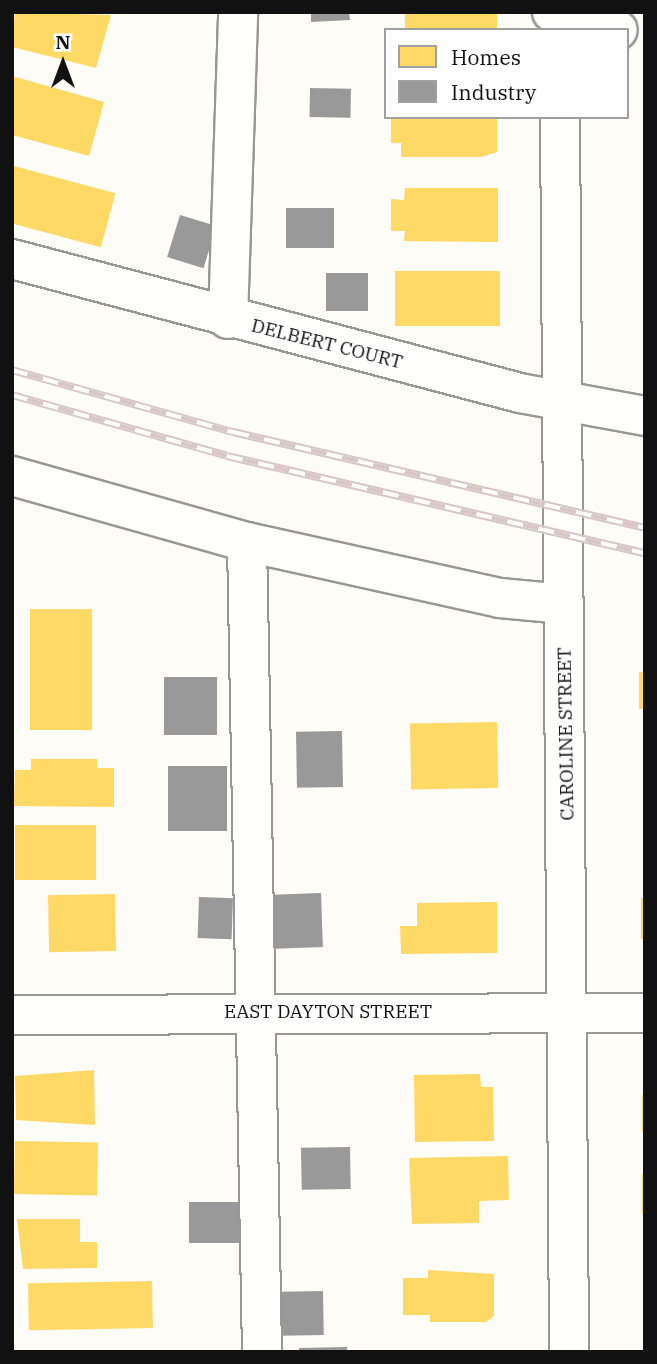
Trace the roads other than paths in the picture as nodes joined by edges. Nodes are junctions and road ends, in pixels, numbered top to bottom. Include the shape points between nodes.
1 (238, 12) edge
2 (558, 17) edge
3 (609, 28) edge
4 (560, 119) edge
5 (12, 259) edge
6 (228, 318) junction
7 (563, 400) junction
8 (645, 416) edge
9 (12, 476) edge
10 (247, 542) junction
11 (564, 604) junction
12 (254, 1011) junction
13 (645, 1013) edge
14 (568, 1014) junction
15 (12, 1015) edge
16 (262, 1352) edge
17 (569, 1352) edge

1 - 6 street
2 - 3 street
4 - 7 street, CAROLINE STREET
5 - 6 street, DELBERT COURT
6 - 7 street, DELBERT COURT
7 - 8 street, DELBERT COURT
7 - 11 street, CAROLINE STREET
9 - 10 street
10 - 11 street via 500,598
10 - 12 street
11 - 14 street, CAROLINE STREET
12 - 14 street, EAST DAYTON STREET
12 - 15 street, EAST DAYTON STREET
12 - 16 street
13 - 14 street, EAST DAYTON STREET
14 - 17 street, CAROLINE STREET

